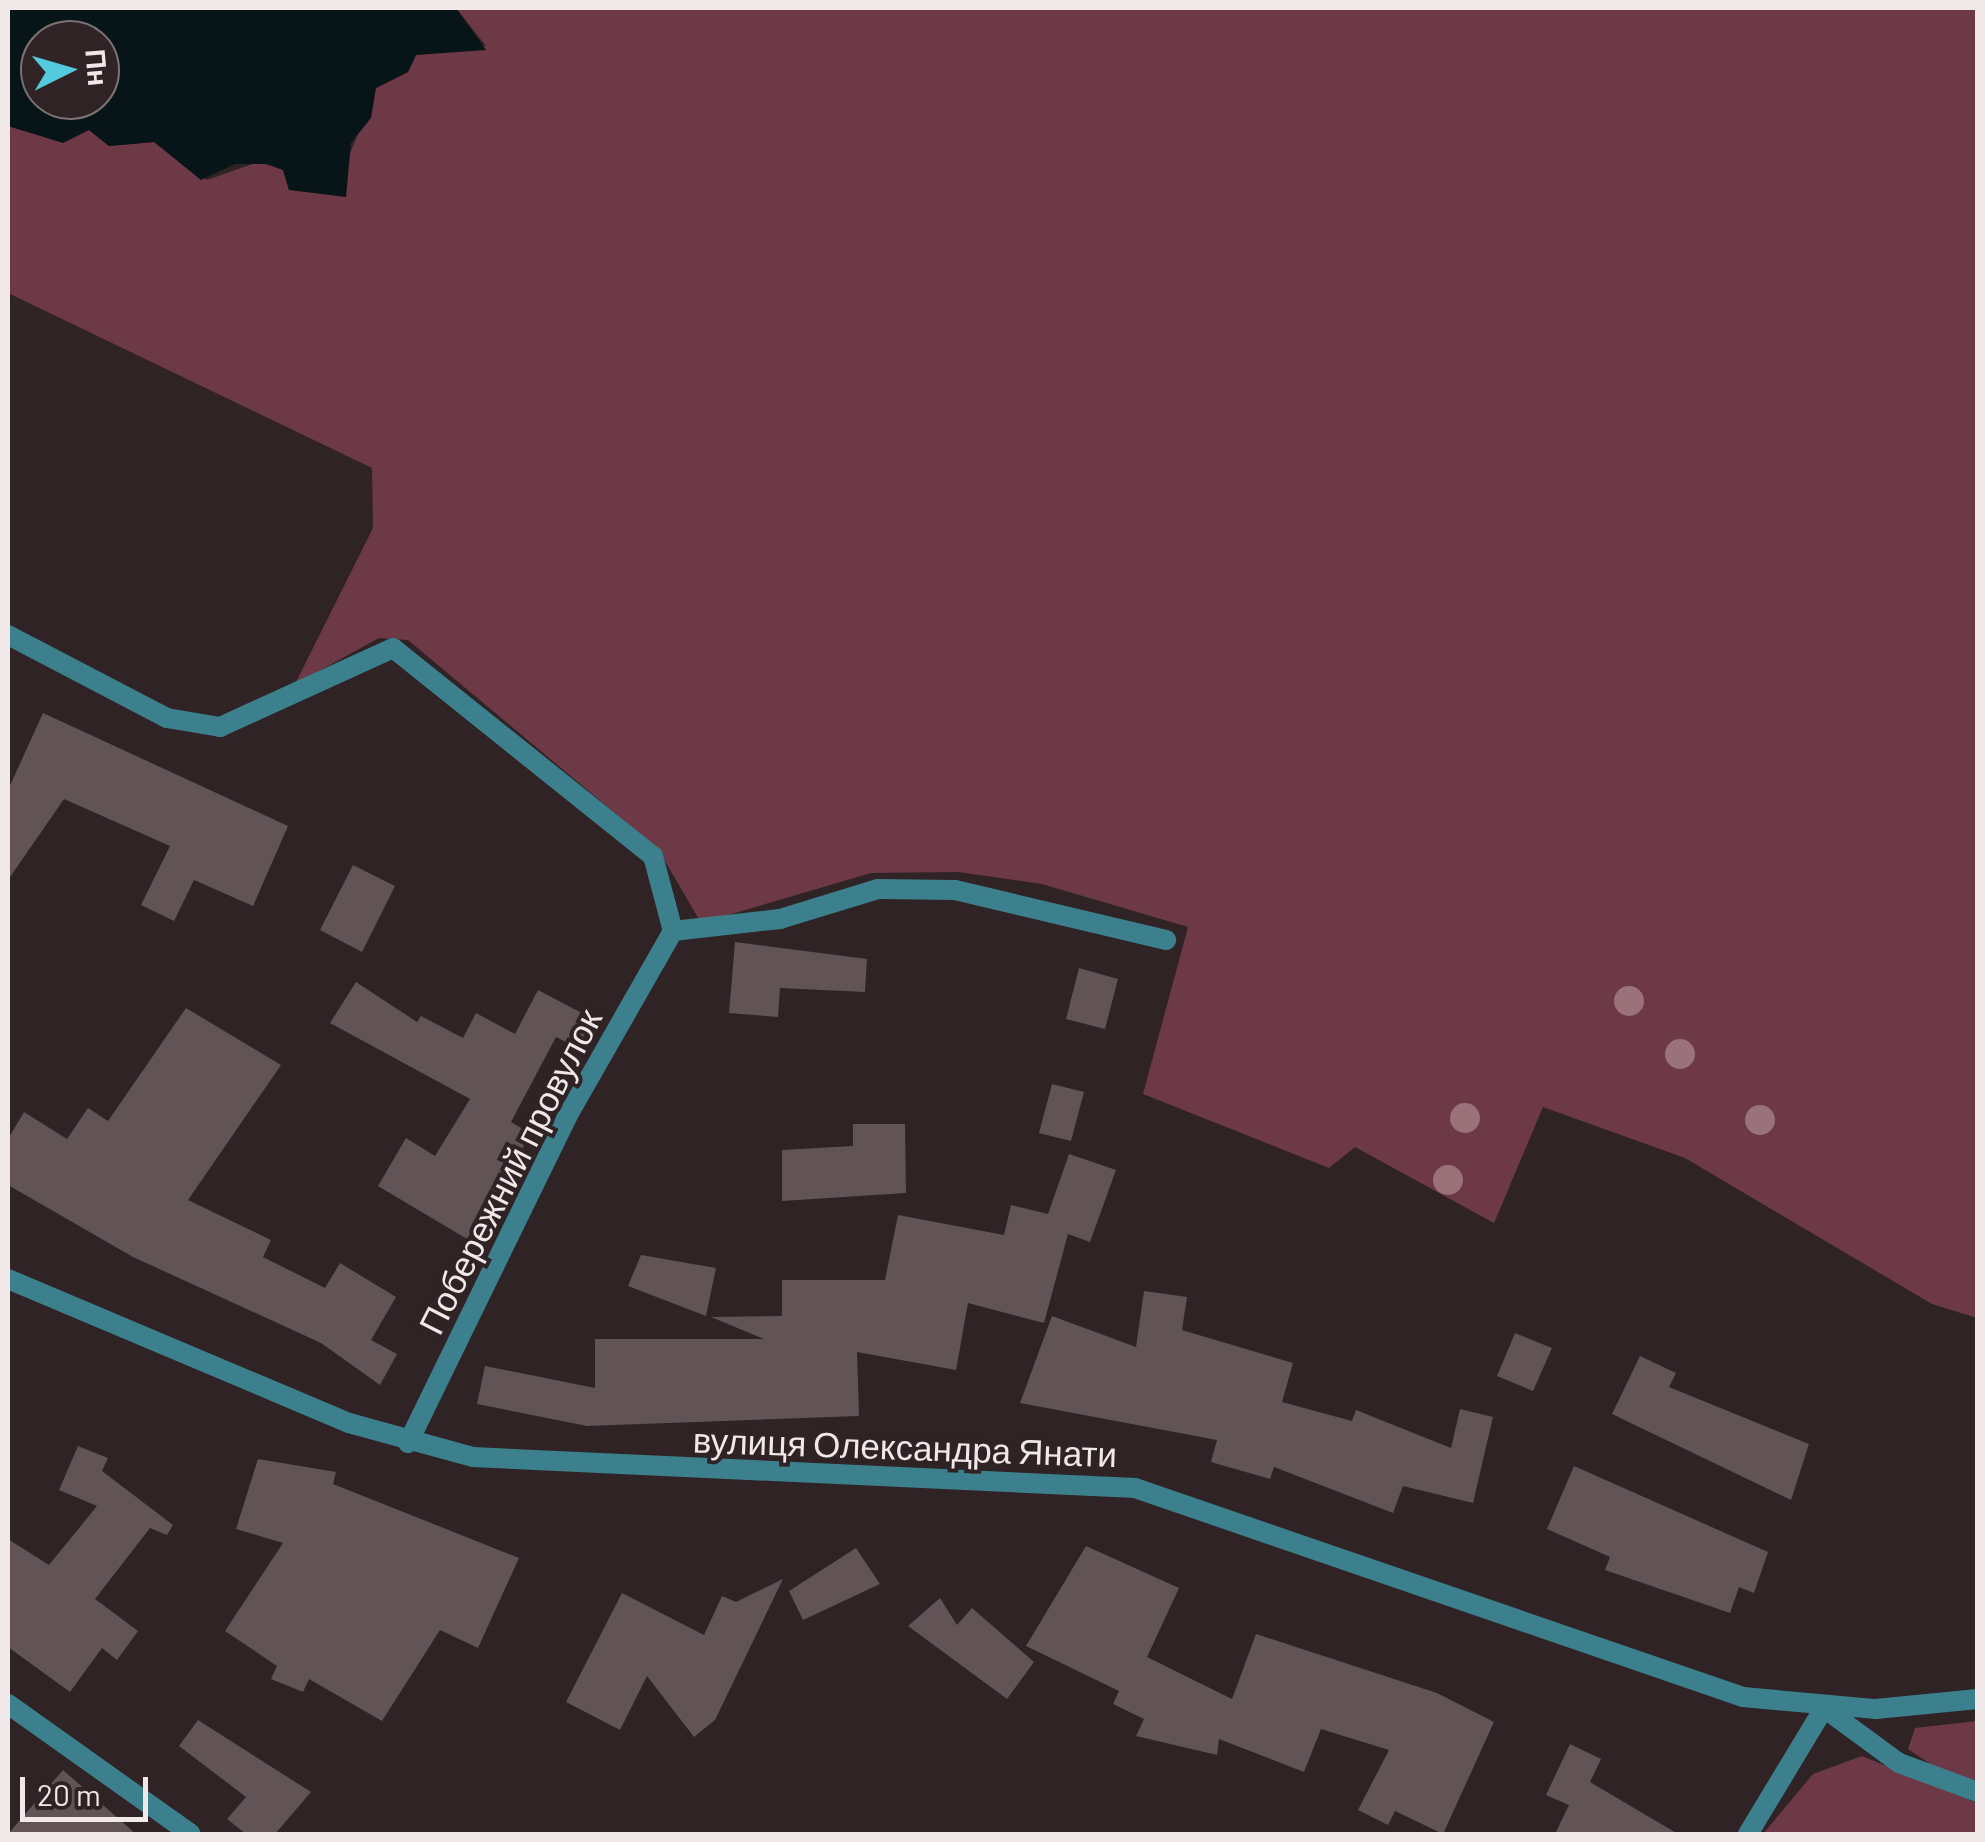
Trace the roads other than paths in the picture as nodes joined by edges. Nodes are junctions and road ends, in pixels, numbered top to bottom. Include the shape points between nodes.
1 (8, 635) edge
2 (673, 931) junction
3 (1166, 940) dead end
4 (8, 1278) edge
5 (408, 1443) junction
6 (1978, 1699) edge
7 (8, 1704) edge
8 (1824, 1708) junction
9 (1978, 1792) edge
10 (190, 1834) edge
11 (1748, 1834) edge

1 - 2 street via 192,726 239,724 378,648 406,653 654,856
2 - 3 street via 780,920 878,889 955,890
2 - 5 street, Побережний провулок via 568,1116
4 - 5 street, вулиця Олександра Янати
5 - 8 street, вулиця Олександра Янати via 557,1466 950,1473 1135,1488 1743,1697
6 - 8 street, вулиця Олександра Янати
7 - 10 street
8 - 9 street via 1900,1763
8 - 11 street

